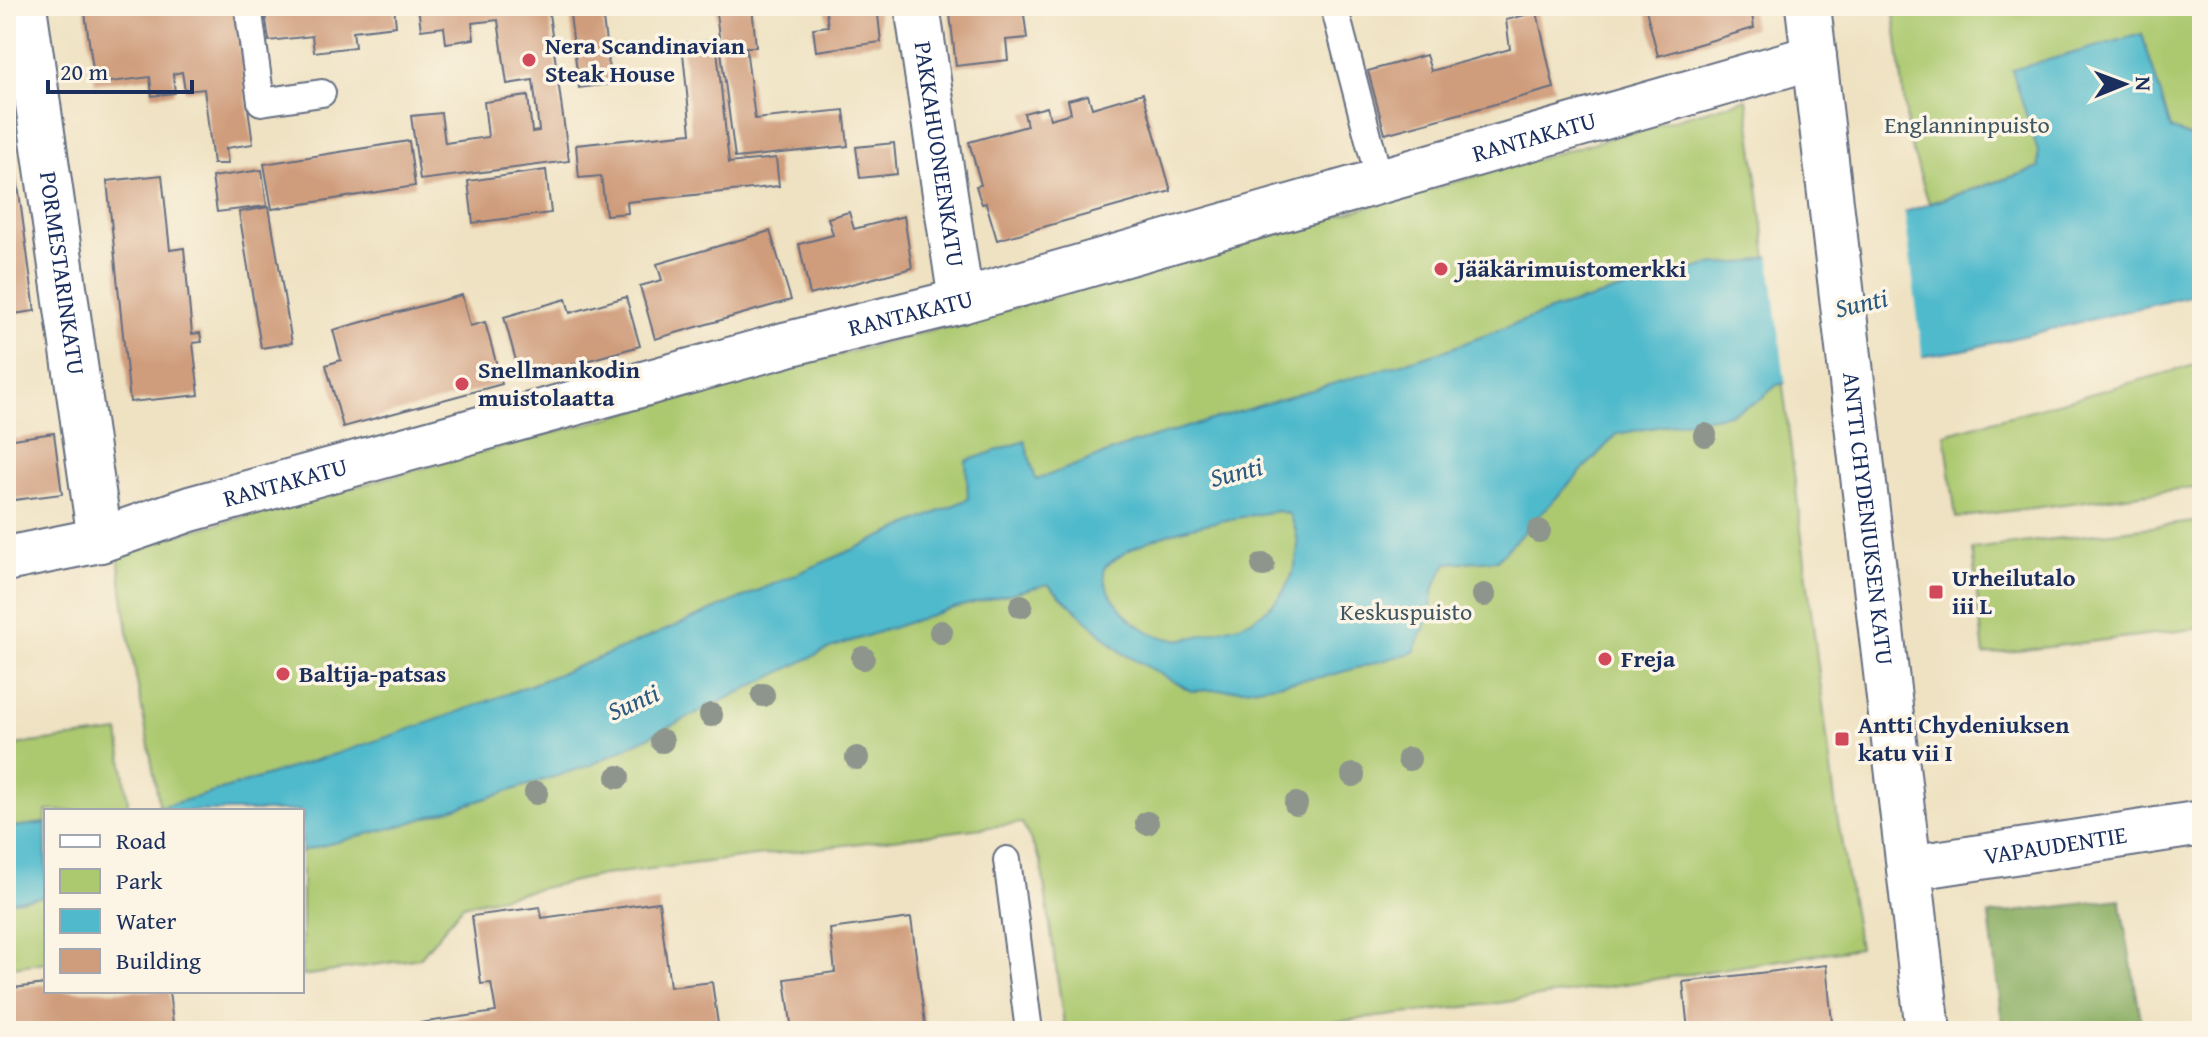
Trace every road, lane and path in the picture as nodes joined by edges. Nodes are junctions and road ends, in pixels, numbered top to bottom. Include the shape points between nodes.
1 (24, 6) edge
2 (248, 6) edge
3 (917, 6) edge
4 (1334, 6) edge
5 (1808, 6) edge
6 (1814, 57) junction
7 (322, 93) dead end
8 (1380, 182) junction
9 (961, 301) junction
10 (100, 540) junction
11 (6, 559) edge
12 (2202, 823) edge
13 (1007, 860) dead end
14 (1909, 868) junction
15 (1029, 1031) edge
16 (1928, 1031) edge

1 - 10 street, PORMESTARINKATU
2 - 7 lane via 261,102
3 - 9 street, PAKKAHUONEENKATU
4 - 8 lane
5 - 6 street, ANTTI CHYDENIUKSEN KATU
6 - 8 street, RANTAKATU
6 - 14 street, ANTTI CHYDENIUKSEN KATU
8 - 9 street, RANTAKATU
9 - 10 street, RANTAKATU via 190,509
10 - 11 street, RANTAKATU
12 - 14 street, VAPAUDENTIE
13 - 15 lane
14 - 16 street, ANTTI CHYDENIUKSEN KATU

